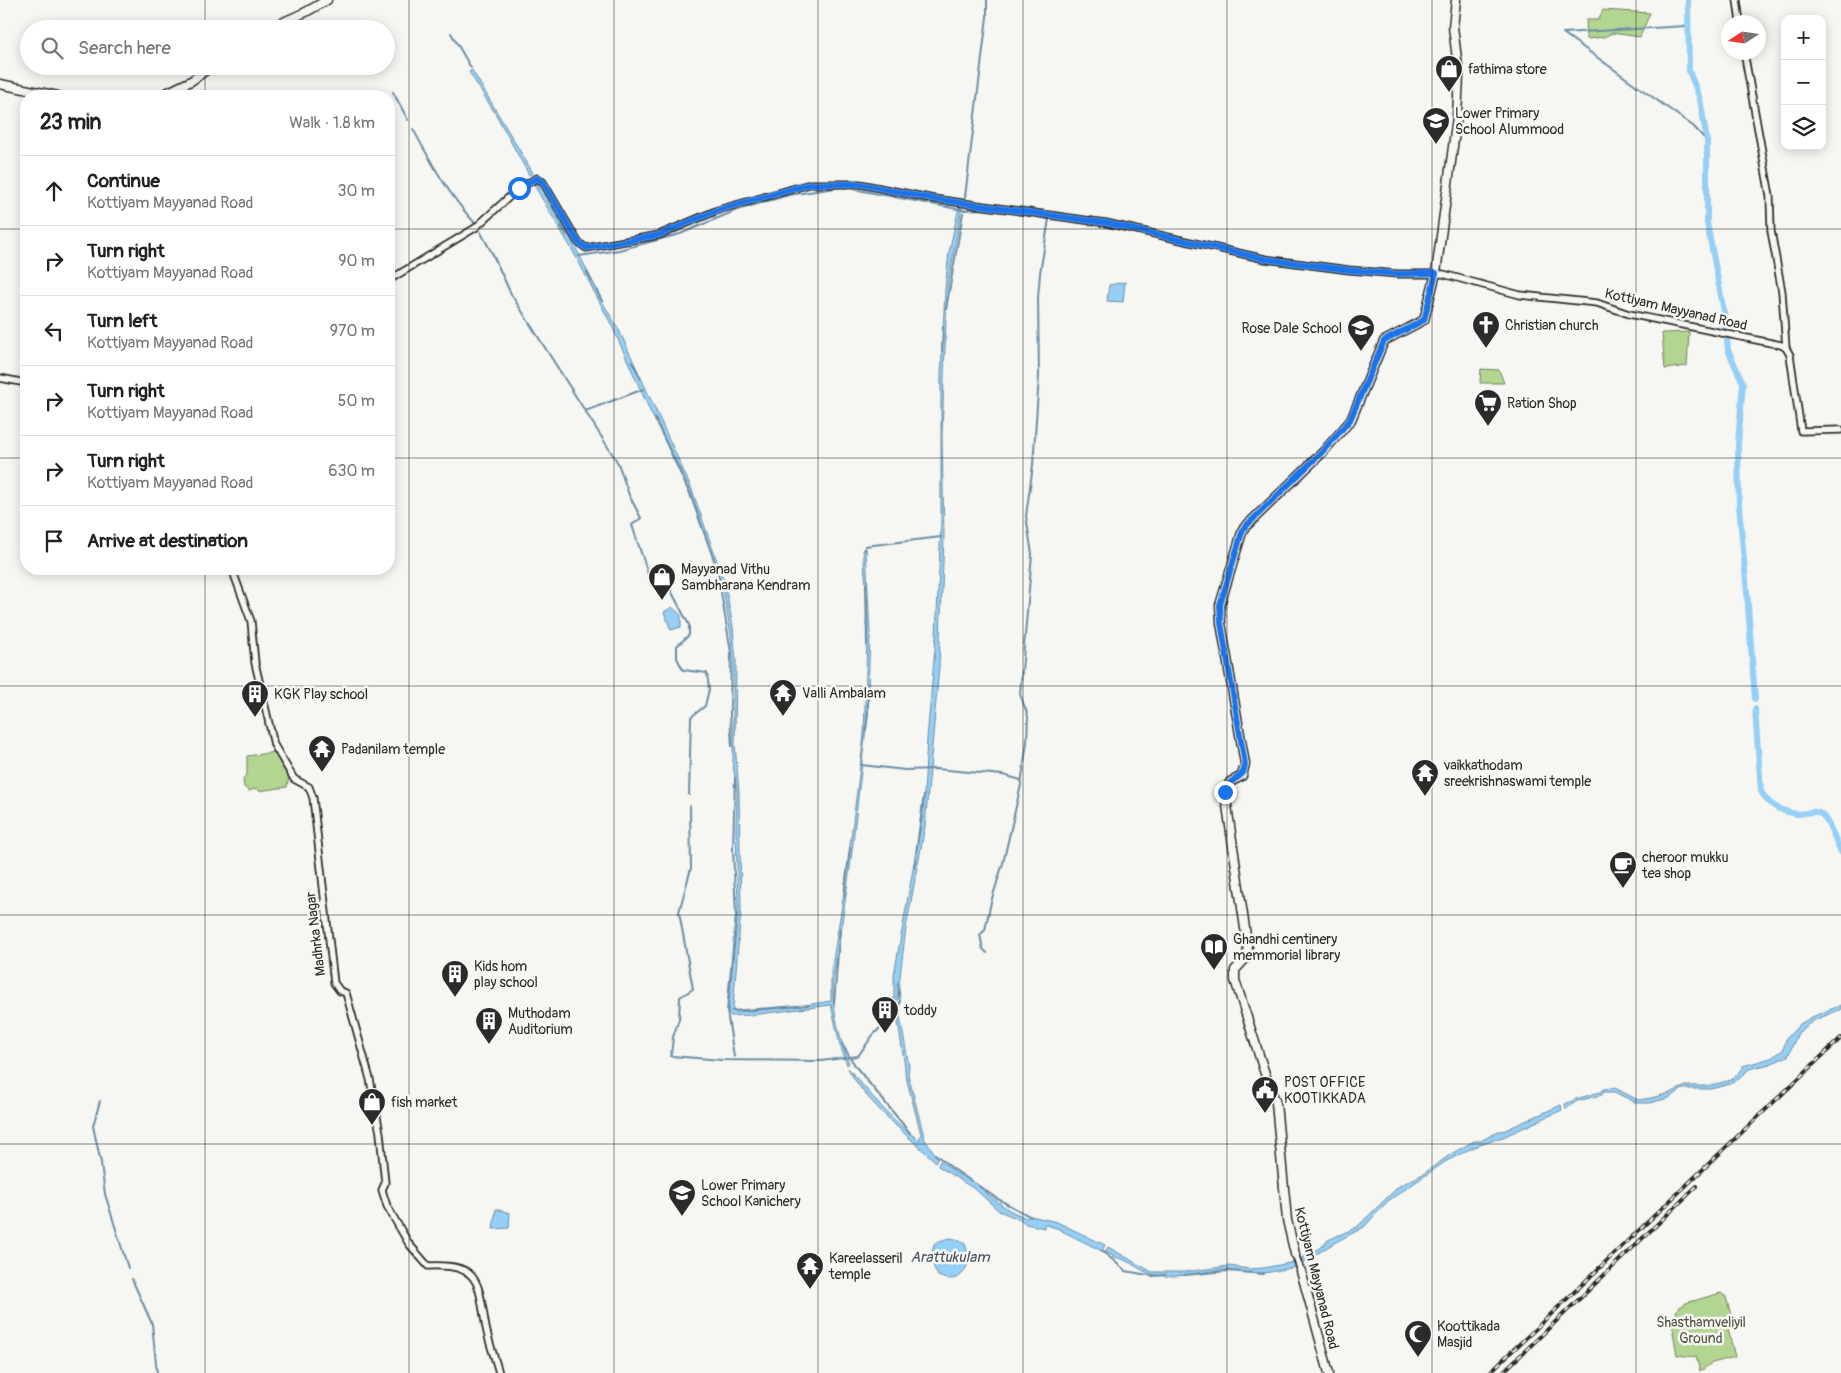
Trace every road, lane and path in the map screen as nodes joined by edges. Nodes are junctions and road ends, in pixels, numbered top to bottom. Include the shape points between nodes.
1 (327, 0) edge
2 (1456, 0) edge
3 (1737, 0) edge
4 (1739, 15) edge
5 (288, 20) edge
6 (1745, 60) edge
7 (199, 75) edge
8 (0, 84) edge
9 (29, 90) edge
10 (172, 90) edge
11 (1436, 273) junction
12 (395, 276) edge
13 (1786, 348) junction
14 (0, 378) edge
15 (20, 382) edge
16 (1841, 430) edge
17 (234, 575) edge
18 (1296, 1254) joint
19 (1301, 1271) joint
20 (499, 1373) edge
21 (1329, 1373) edge

1 - 5 main road
2 - 11 main road, Kottiyam Mayyanad Road via 1457,117
3 - 4 street
6 - 13 street via 1770,196 1771,231 1782,292
7 - 10 main road
8 - 9 main road
11 - 12 street, Kottiyam Mayyanad Road via 1398,274 1265,259 1106,223 934,199 860,184 810,184 726,207 659,235 586,248 578,242 543,182 537,178 519,188 475,228
11 - 13 street, Kottiyam Mayyanad Road via 1520,295 1597,303 1629,314
11 - 18 main road, Kottiyam Mayyanad Road via 1424,320 1384,341 1350,420 1243,529 1220,605 1245,764 1242,776 1230,782 1225,792 1248,950 1246,958 1235,970 1235,980 1276,1102 1287,1220
13 - 16 street via 1790,355 1801,431
14 - 15 street
17 - 20 street, Madhrka Nagar via 251,621 255,663 274,744 294,779 309,786 313,798 334,983 346,993 370,1079 382,1144 385,1183 382,1190 409,1244 428,1266 452,1266 477,1281
18 - 19 street, Kottiyam Mayyanad Road
19 - 21 main road, Kottiyam Mayyanad Road

